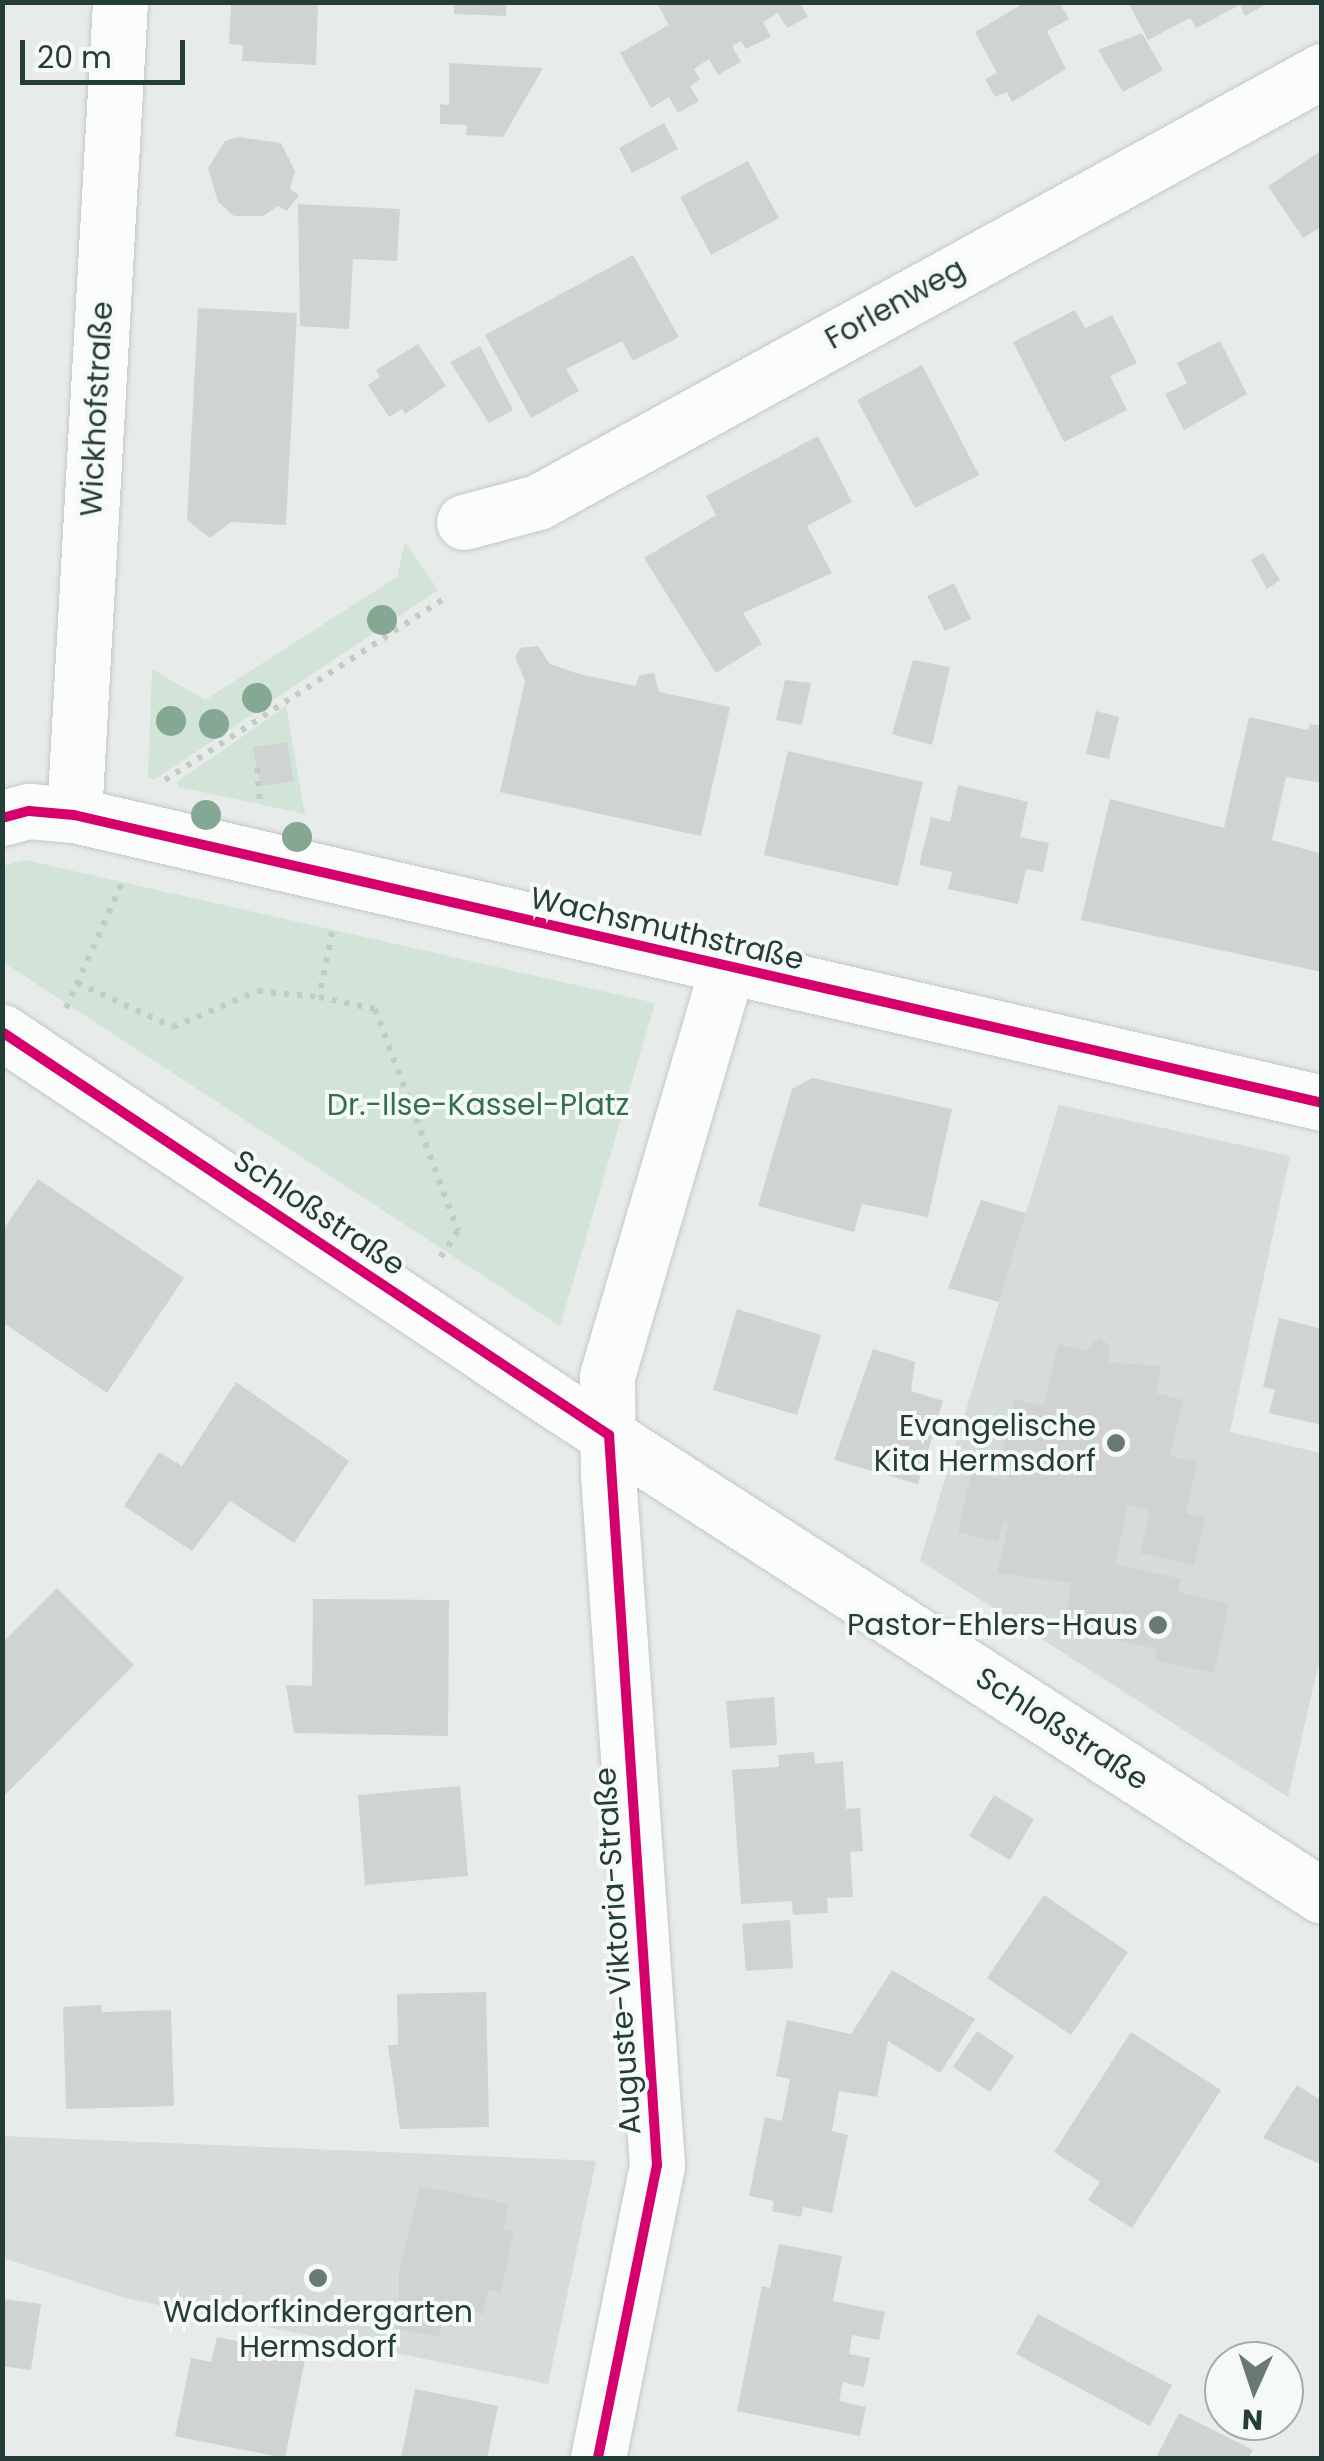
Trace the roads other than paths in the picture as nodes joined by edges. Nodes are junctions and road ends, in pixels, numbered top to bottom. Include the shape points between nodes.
1 (120, 2) edge
2 (1322, 72) edge
3 (464, 522) dead end
4 (74, 815) junction
5 (2, 818) edge
6 (727, 969) junction
7 (2, 1032) edge
8 (1322, 1103) edge
9 (609, 1435) junction
10 (1322, 1896) edge
11 (598, 2458) edge

1 - 4 street, Wickhofstraße
2 - 3 street, Forlenweg via 538,502
4 - 5 street, Wachsmuthstraße via 29,811
4 - 6 street, Wachsmuthstraße
6 - 8 street, Wachsmuthstraße
6 - 9 street, Auguste-Viktoria-Straße via 608,1376
7 - 9 street, Schloßstraße
9 - 10 street, Schloßstraße
9 - 11 street, Auguste-Viktoria-Straße via 657,2165

